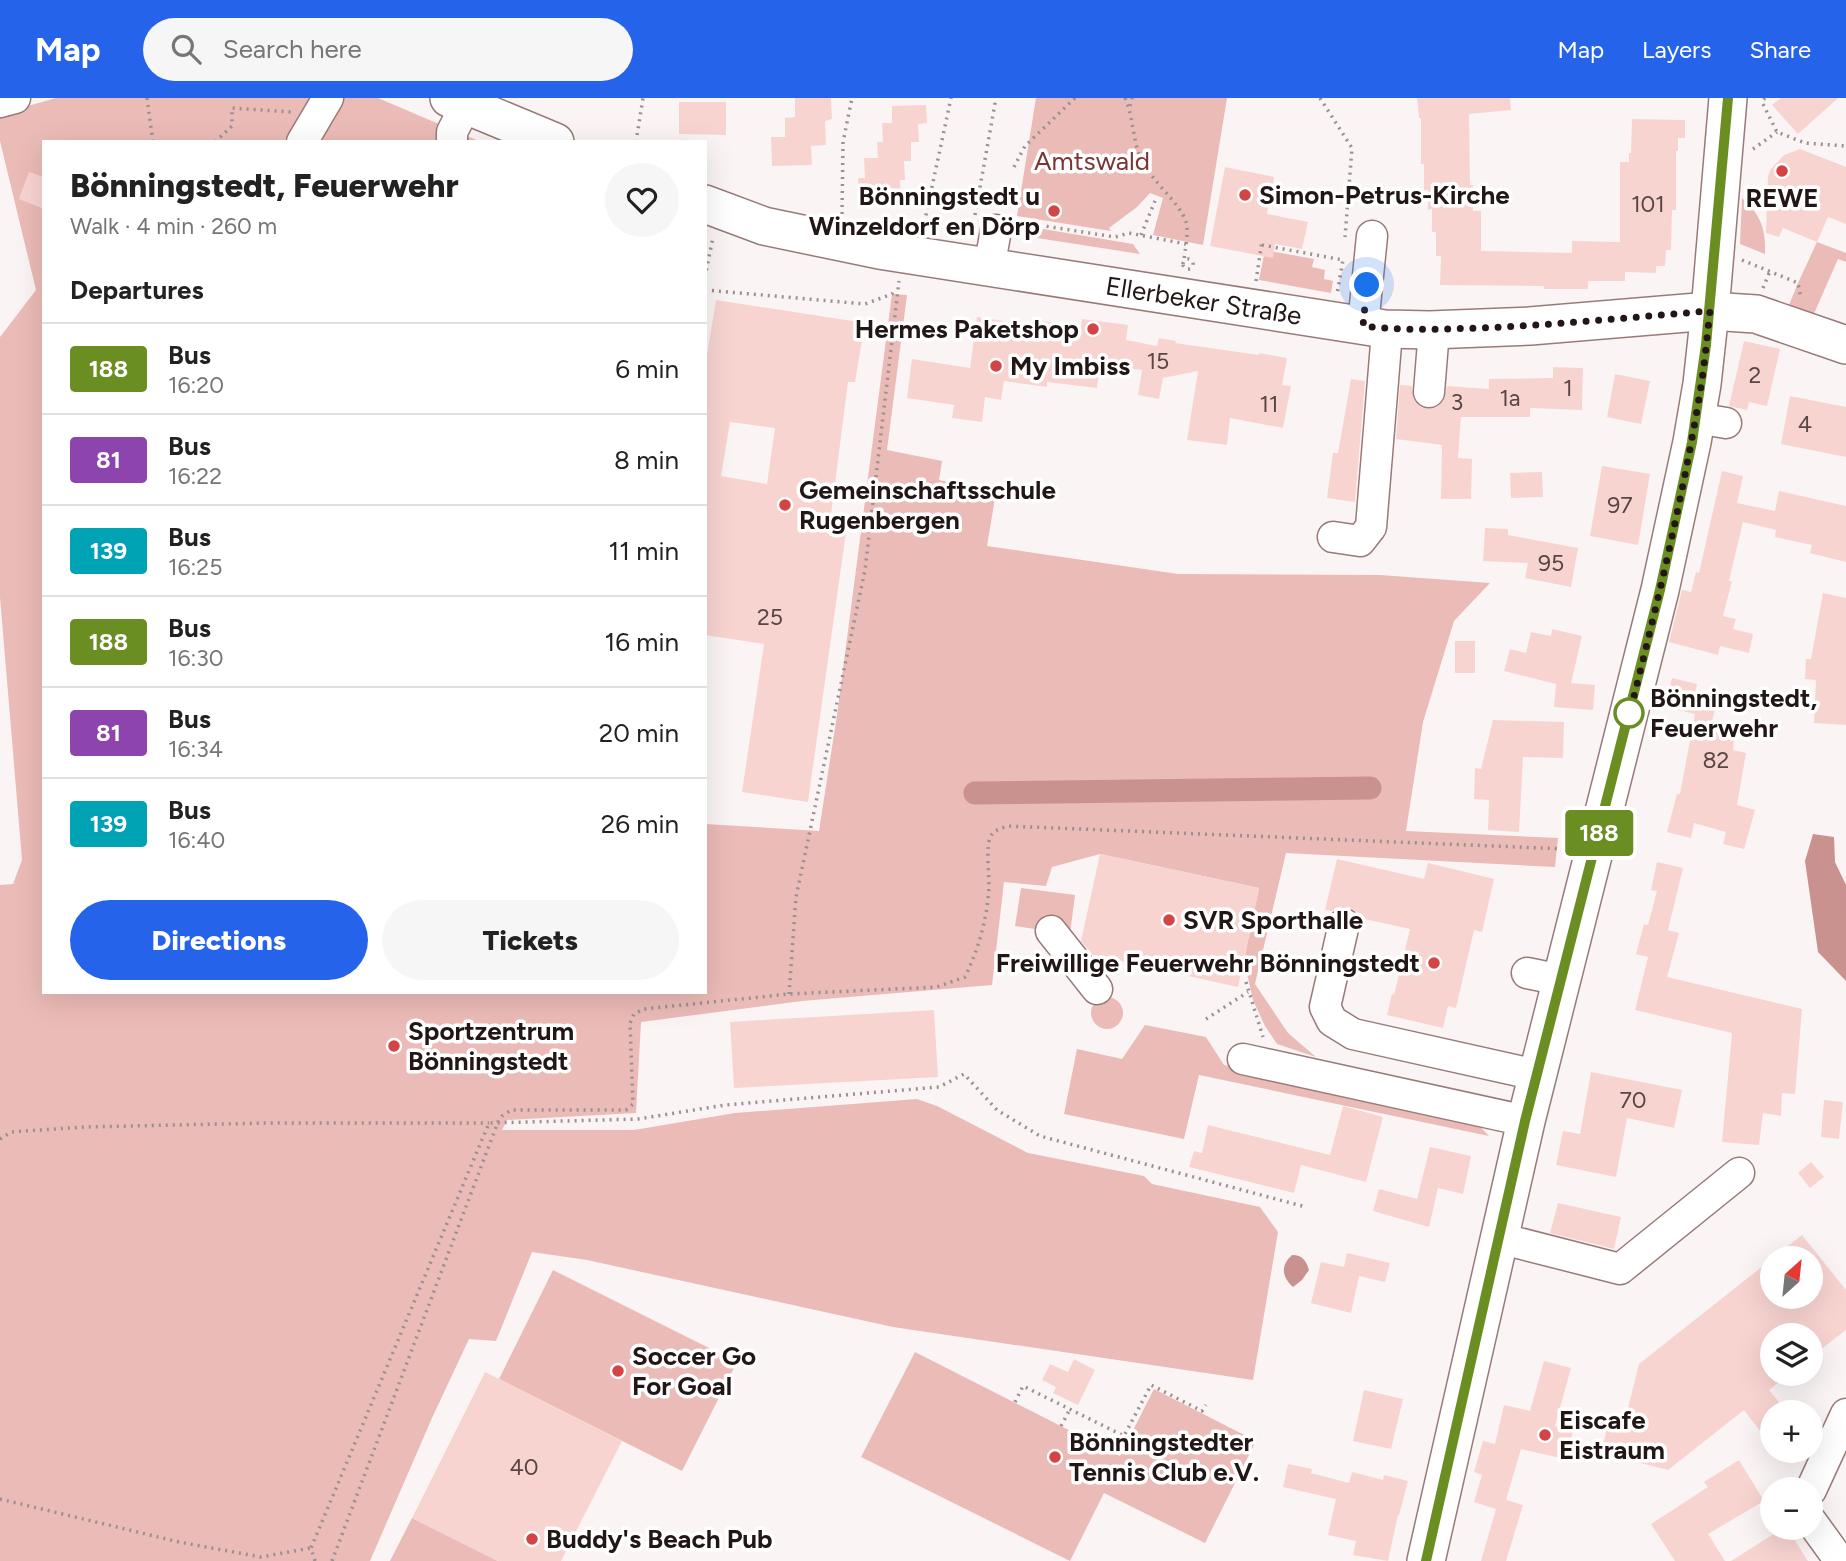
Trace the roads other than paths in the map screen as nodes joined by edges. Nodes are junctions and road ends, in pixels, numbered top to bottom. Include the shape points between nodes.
1 (15, 98) edge
2 (1728, 98) edge
3 (0, 102) edge
4 (323, 106) edge
5 (482, 107) edge
6 (303, 140) edge
7 (452, 140) edge
8 (551, 140) edge
9 (710, 217) edge
10 (993, 223) road end
11 (1358, 241) road end
12 (989, 268) junction
13 (1710, 311) junction
14 (1374, 327) junction
15 (1434, 330) junction
16 (1846, 345) edge
17 (1429, 392) dead end
18 (1332, 537) dead end
19 (1344, 923) dead end
20 (1051, 931) dead end
21 (1097, 989) dead end
22 (1253, 1049) road end
23 (1537, 1075) junction
24 (1525, 1121) junction
25 (1739, 1173) dead end
26 (1499, 1238) junction
27 (1846, 1414) edge
28 (1817, 1477) edge
29 (1823, 1538) edge
30 (1426, 1561) edge
31 (1840, 1561) edge

1 - 3 street
2 - 13 main road
4 - 6 street
5 - 7 street via 452,132
5 - 8 main road
9 - 12 main road, Ellerbeker Straße
10 - 12 street
11 - 14 street
12 - 14 main road, Ellerbeker Straße
13 - 15 main road, Ellerbeker Straße
13 - 16 main road, Ellerbeker Straße via 1756,314
13 - 23 main road via 1702,384 1711,420 1544,976
14 - 15 main road, Ellerbeker Straße
14 - 18 street via 1387,344 1371,527 1360,541
15 - 17 street
19 - 23 street via 1325,1007 1332,1021 1353,1034
20 - 21 street
22 - 24 street
23 - 24 main road
24 - 26 main road
25 - 26 street via 1620,1269
26 - 30 main road
27 - 28 street
29 - 31 street

